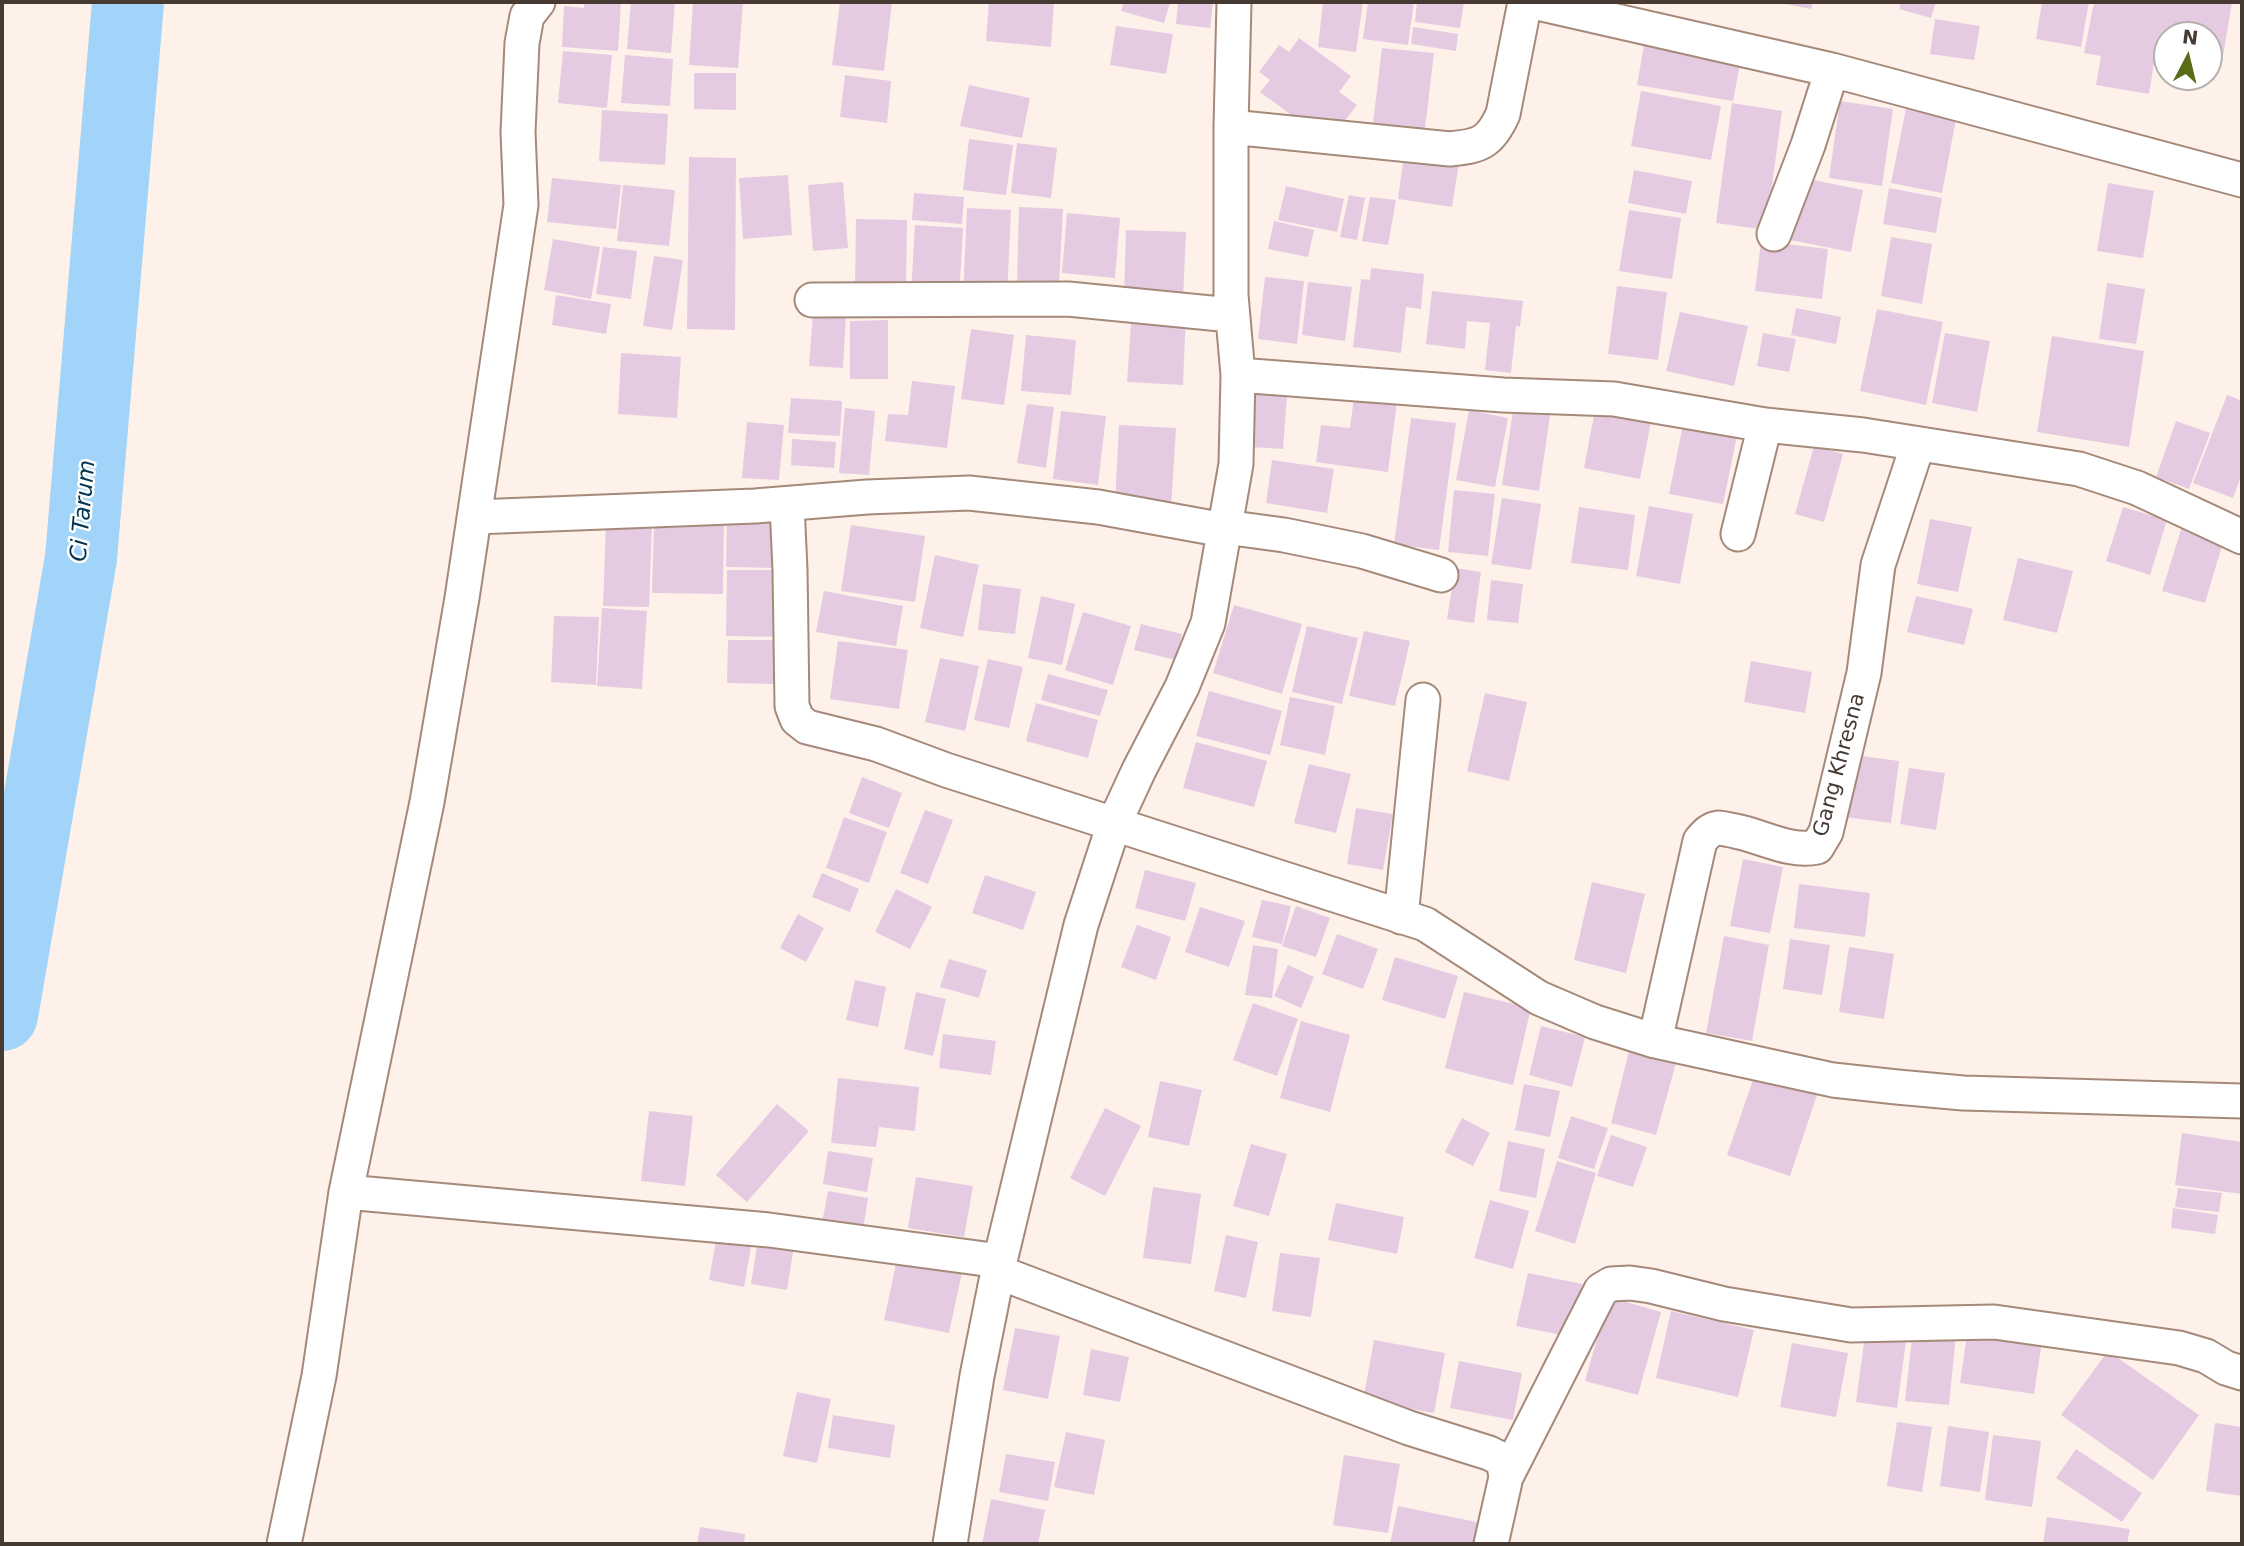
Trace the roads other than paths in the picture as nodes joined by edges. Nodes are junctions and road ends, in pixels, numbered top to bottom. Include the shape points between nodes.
1 (538, 2) edge
2 (1234, 2) edge
3 (1525, 2) edge
4 (1533, 2) edge
5 (1832, 70) junction
6 (1231, 127) junction
7 (2242, 180) edge
8 (1774, 234) dead end
9 (812, 300) dead end
10 (1231, 315) junction
11 (1238, 375) junction
12 (1765, 425) junction
13 (1918, 443) junction
14 (787, 504) junction
15 (475, 517) junction
16 (1225, 528) junction
17 (1738, 534) dead end
18 (2242, 537) edge
19 (1441, 575) dead end
20 (1423, 700) dead end
21 (1114, 824) junction
22 (1401, 917) junction
23 (1655, 1041) junction
24 (2242, 1101) edge
25 (346, 1192) junction
26 (999, 1267) junction
27 (2242, 1373) edge
28 (1506, 1477) junction
29 (285, 1544) edge
30 (950, 1544) edge
31 (1491, 1544) edge

1 - 15 street via 527,16 522,43 521,205
2 - 6 street
3 - 6 street via 1503,114 1495,131 1479,145 1450,149
4 - 5 street
5 - 7 street
5 - 8 street
6 - 10 street
9 - 10 street via 1068,299
10 - 11 street
11 - 12 street via 1614,399
11 - 16 street via 1236,464
12 - 13 street
12 - 17 street
13 - 18 street via 2079,469 2137,488
13 - 23 street, Gang Khresna via 1878,565 1864,673 1826,832 1817,847 1807,849 1719,828 1700,841
14 - 15 street
14 - 16 street via 969,494 1098,507
14 - 21 street via 792,706 797,719 822,732 876,744
15 - 25 street via 427,802
16 - 19 street via 1362,551
16 - 21 street via 1208,623 1182,687
20 - 22 street
21 - 22 street
21 - 26 street via 1081,925
22 - 23 street via 1425,924 1539,998
23 - 24 street via 1821,1077 1897,1087
25 - 26 street via 769,1230
25 - 29 street via 319,1376
26 - 28 street via 1409,1427 1489,1453 1503,1460
26 - 30 street via 976,1376
27 - 28 street via 2206,1356 2152,1343 1994,1322 1851,1325 1724,1304 1651,1286 1611,1284 1601,1290
28 - 31 street

